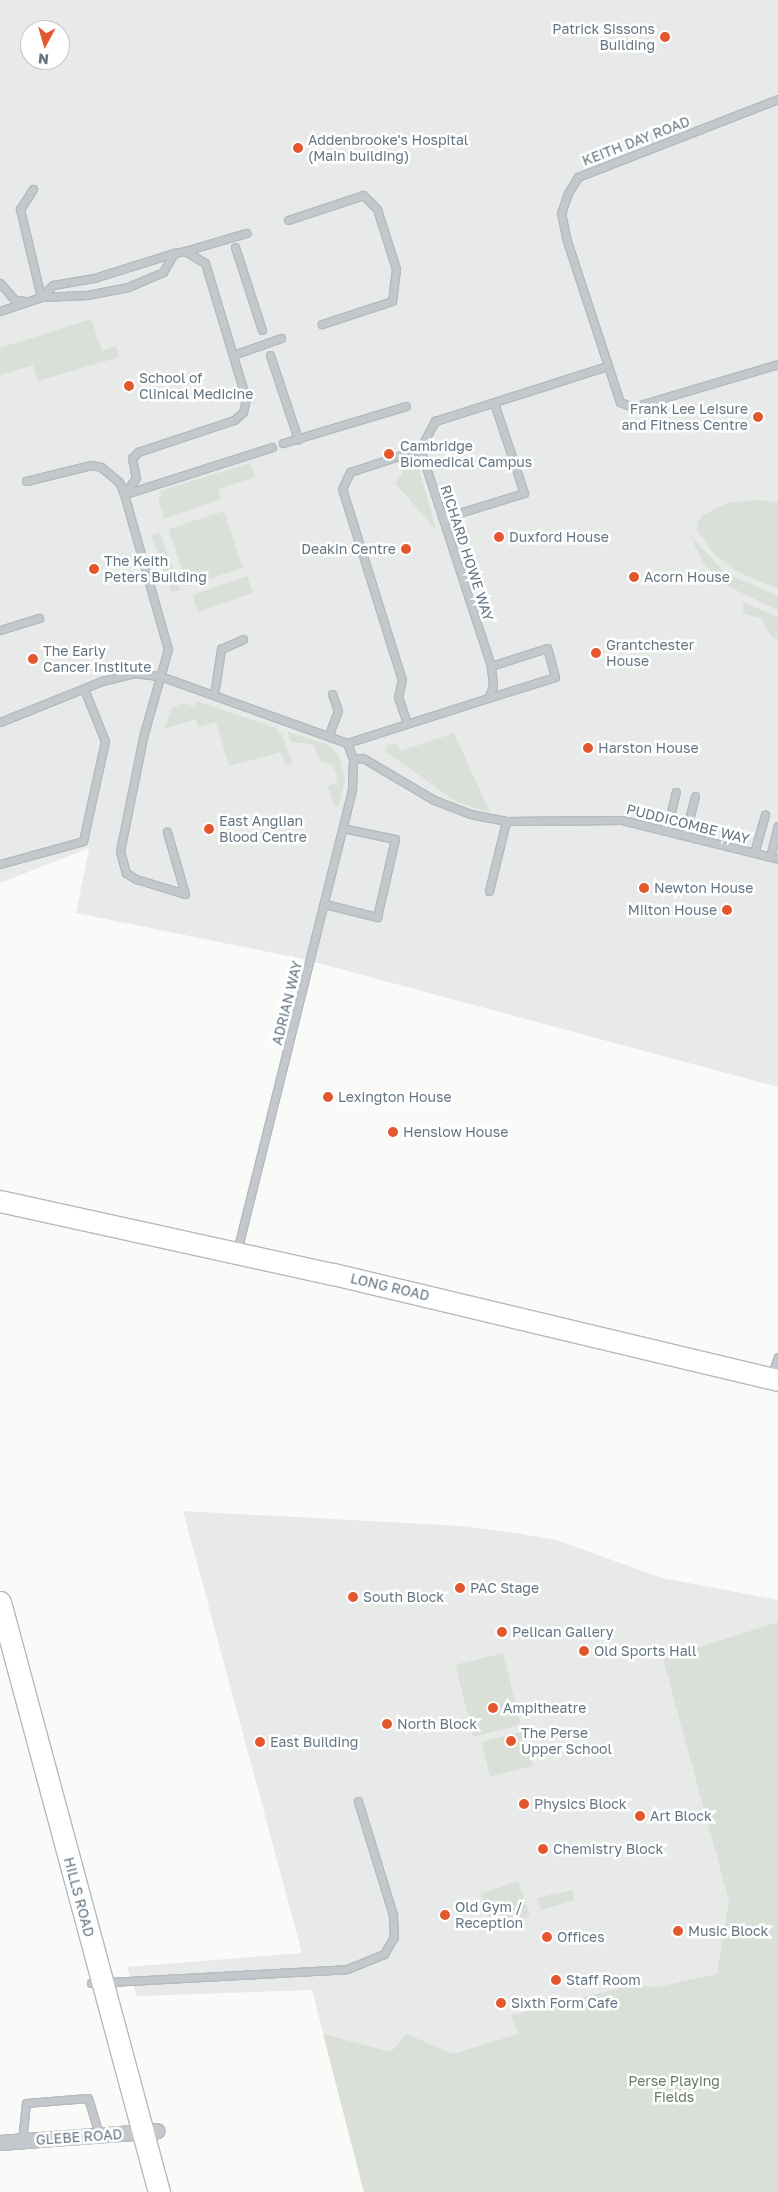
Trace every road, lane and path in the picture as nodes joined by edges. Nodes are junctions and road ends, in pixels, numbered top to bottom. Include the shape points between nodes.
1 (778, 100) edge
2 (33, 189) dead end
3 (288, 220) dead end
4 (246, 233) dead end
5 (235, 247) dead end
6 (185, 250) junction
7 (174, 253) junction
8 (0, 282) edge
9 (41, 298) junction
10 (30, 302) junction
11 (0, 311) edge
12 (322, 324) dead end
13 (262, 330) dead end
14 (281, 338) dead end
15 (233, 355) junction
16 (270, 355) dead end
17 (778, 364) edge
18 (607, 366) junction
19 (494, 403) junction
20 (406, 406) dead end
21 (298, 439) junction
22 (283, 443) dead end
23 (272, 447) dead end
24 (420, 449) junction
25 (26, 481) dead end
26 (124, 494) junction
27 (443, 518) junction
28 (39, 618) dead end
29 (0, 630) edge
30 (243, 639) dead end
31 (491, 666) junction
32 (160, 676) junction
33 (84, 689) junction
34 (332, 694) dead end
35 (214, 695) junction
36 (488, 698) junction
37 (0, 722) edge
38 (407, 723) junction
39 (329, 734) junction
40 (347, 743) junction
41 (353, 758) junction
42 (676, 792) dead end
43 (695, 796) dead end
44 (764, 815) dead end
45 (506, 821) junction
46 (778, 826) edge
47 (343, 828) junction
48 (667, 830) junction
49 (167, 832) dead end
50 (685, 835) junction
51 (754, 853) junction
52 (770, 857) junction
53 (778, 859) edge
54 (0, 864) edge
55 (489, 891) dead end
56 (325, 904) junction
57 (0, 1201) edge
58 (236, 1253) junction
59 (778, 1357) edge
60 (774, 1379) edge
61 (1, 1608) edge
62 (358, 1801) dead end
63 (97, 1983) junction
64 (151, 2131) junction
65 (99, 2135) junction
66 (22, 2141) junction
67 (0, 2143) edge
68 (159, 2192) edge

1 - 18 lane, KEITH DAY ROAD via 578,177 568,193 562,213 567,241
2 - 9 lane via 20,209
3 - 12 lane via 363,195 377,208 396,269 392,301
4 - 6 lane
5 - 13 lane
6 - 7 lane
6 - 15 lane via 205,263
7 - 9 lane via 94,278 53,285
7 - 9 lane via 163,272 128,287 87,295
8 - 10 lane via 15,300
9 - 10 lane
10 - 11 lane
14 - 15 lane
15 - 26 lane via 246,399 243,412 234,420 138,452 132,458 136,478
16 - 21 lane
17 - 18 lane, KEITH DAY ROAD via 633,407 620,402
18 - 19 lane
19 - 24 lane via 435,421
19 - 27 lane via 524,493
20 - 21 lane
21 - 22 lane
23 - 26 lane
24 - 27 lane, RICHARD HOWE WAY
24 - 38 lane via 350,472 342,489 402,680 398,697
25 - 26 lane via 91,465 101,467 119,482
26 - 32 lane via 167,638 167,657
27 - 31 lane, RICHARD HOWE WAY
28 - 29 lane
30 - 35 lane via 221,649
31 - 36 lane, RICHARD HOWE WAY via 493,686
31 - 36 lane via 547,648 555,677
32 - 33 lane via 134,673
32 - 35 lane
32 - 49 lane via 120,851 126,873 185,894
33 - 37 lane
33 - 54 lane via 105,741 83,841
34 - 39 lane via 338,711
35 - 39 lane
36 - 38 lane
38 - 40 lane
39 - 40 lane
40 - 41 lane
41 - 45 lane, PUDDICOMBE WAY via 363,758 434,800 470,814
41 - 47 lane, ADRIAN WAY via 352,790
42 - 48 lane
43 - 50 lane
44 - 51 lane
45 - 48 lane, PUDDICOMBE WAY via 597,818
45 - 55 lane
46 - 52 lane
47 - 56 lane, ADRIAN WAY
47 - 56 lane via 394,839 377,917
48 - 50 lane, PUDDICOMBE WAY
50 - 51 lane, PUDDICOMBE WAY
51 - 52 lane, PUDDICOMBE WAY
52 - 53 lane, PUDDICOMBE WAY
56 - 58 lane, ADRIAN WAY
57 - 58 main road, LONG ROAD
58 - 60 main road, LONG ROAD
59 - 60 lane
61 - 63 main road, HILLS ROAD
62 - 63 lane via 392,1915 394,1937 384,1954 368,1963 347,1968
63 - 64 main road, HILLS ROAD
64 - 65 street, GLEBE ROAD
64 - 68 main road, HILLS ROAD
65 - 66 street, GLEBE ROAD
65 - 66 lane via 88,2098 26,2103
66 - 67 street, GLEBE ROAD

